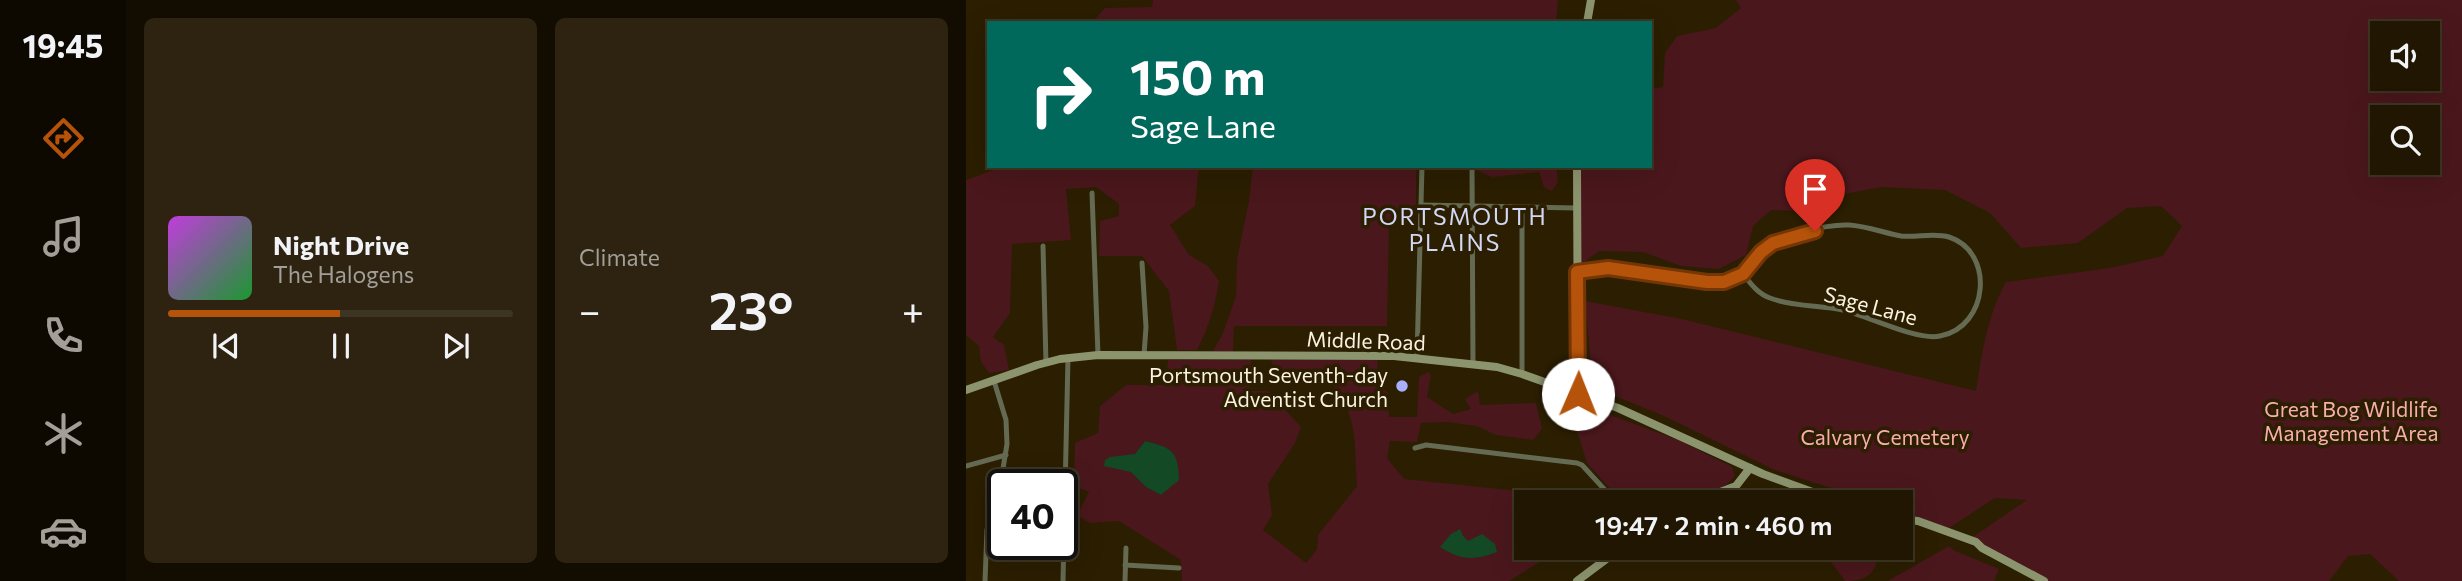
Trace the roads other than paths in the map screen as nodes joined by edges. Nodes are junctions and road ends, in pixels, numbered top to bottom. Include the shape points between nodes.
1 (1591, 0) edge
2 (1587, 21) edge
3 (1422, 168) edge
4 (1472, 168) edge
5 (1577, 168) edge
6 (1092, 193) dead end
7 (1421, 205) junction
8 (1472, 207) junction
9 (1522, 208) junction
10 (1576, 208) junction
11 (1043, 246) dead end
12 (1142, 263) dead end
13 (1577, 272) junction
14 (1743, 274) junction
15 (1098, 355) junction
16 (1144, 355) junction
17 (1418, 357) junction
18 (1068, 358) junction
19 (1046, 363) junction
20 (1473, 363) junction
21 (1522, 374) junction
22 (994, 381) junction
23 (966, 390) edge
24 (1578, 394) junction
25 (1415, 448) dead end
26 (1006, 455) junction
27 (966, 466) edge
28 (1749, 468) junction
29 (1605, 490) edge
30 (1726, 490) edge
31 (1808, 490) edge
32 (1913, 523) edge
33 (1126, 548) dead end
34 (1605, 560) edge
35 (1125, 565) junction
36 (1180, 568) dead end
37 (985, 581) edge
38 (1063, 581) edge
39 (1125, 581) edge
40 (1577, 581) edge
41 (2044, 581) edge

1 - 2 main road
3 - 7 street
4 - 8 street
5 - 10 main road
6 - 15 street
7 - 8 street
7 - 17 street
8 - 9 street
8 - 20 street
9 - 10 street
9 - 21 street
10 - 13 main road
11 - 19 street
12 - 16 street
13 - 14 street via 1608,268 1717,283
13 - 24 main road
14 - 14 street, Sage Lane via 1761,252 1779,240 1853,225 1905,236 1950,237 1973,258 1980,277 1980,297 1965,324 1935,337 1841,310 1772,299 1756,290
15 - 16 main road, Middle Road
15 - 18 main road, Middle Road
16 - 17 main road, Middle Road
17 - 20 main road, Middle Road
18 - 19 main road, Middle Road
18 - 38 street
19 - 22 main road, Middle Road
20 - 21 main road, Middle Road
21 - 24 main road, Middle Road
22 - 23 main road, Middle Road
22 - 26 street via 1006,420
24 - 28 main road, Middle Road via 1660,425
25 - 29 street via 1426,445 1582,465
26 - 27 street
26 - 37 street via 988,530
28 - 30 main road via 1736,486
28 - 31 main road, Middle Road
32 - 41 main road via 1982,548
33 - 35 street
34 - 40 main road
35 - 36 street
35 - 39 street

